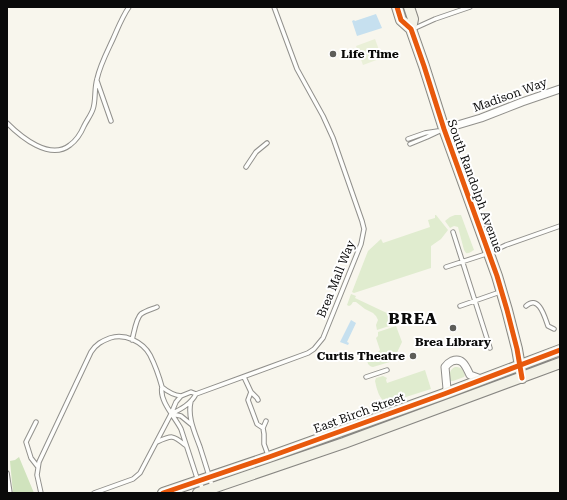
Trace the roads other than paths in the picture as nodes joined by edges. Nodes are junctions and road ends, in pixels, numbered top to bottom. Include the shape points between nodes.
1 (129, 7) edge
2 (274, 7) edge
3 (397, 7) edge
4 (409, 7) edge
5 (470, 7) edge
6 (411, 30) junction
7 (97, 80) junction
8 (560, 89) edge
9 (112, 121) dead end
10 (7, 123) edge
11 (444, 129) junction
12 (426, 135) junction
13 (408, 139) dead end
14 (266, 143) dead end
15 (410, 144) dead end
16 (246, 167) dead end
17 (560, 226) edge
18 (453, 232) dead end
19 (489, 253) junction
20 (462, 262) junction
21 (446, 267) dead end
22 (502, 292) junction
23 (475, 300) junction
24 (460, 306) dead end
25 (526, 306) dead end
26 (157, 307) dead end
27 (554, 329) dead end
28 (132, 340) junction
29 (490, 348) dead end
30 (560, 350) edge
31 (560, 363) edge
32 (520, 365) junction
33 (388, 370) dead end
34 (244, 377) junction
35 (366, 377) dead end
36 (522, 378) junction
37 (481, 379) junction
38 (162, 387) junction
39 (251, 392) junction
40 (196, 394) junction
41 (444, 394) junction
42 (182, 396) junction
43 (258, 400) dead end
44 (190, 401) junction
45 (171, 414) junction
46 (266, 421) dead end
47 (36, 422) dead end
48 (193, 426) junction
49 (263, 428) junction
50 (156, 443) junction
51 (186, 446) junction
52 (269, 457) junction
53 (38, 467) junction
54 (7, 473) edge
55 (210, 477) junction
56 (198, 481) junction
57 (207, 492) edge
58 (10, 493) edge
59 (41, 493) edge
60 (94, 493) edge
61 (163, 493) edge

1 - 7 lane via 105,55
2 - 34 lane, Brea Mall Way via 294,64 333,138 364,229 361,244 319,344 308,353
3 - 6 street, South Randolph Avenue via 401,20
4 - 6 street, South Randolph Avenue via 413,19
5 - 6 lane
6 - 11 street, South Randolph Avenue
7 - 9 lane
7 - 10 lane via 93,109 79,136 70,146 55,151 46,149 21,136
8 - 11 street, Madison Way
11 - 12 lane
11 - 19 street, South Randolph Avenue
12 - 13 lane
12 - 15 lane
14 - 16 lane
17 - 19 lane
18 - 20 lane
19 - 20 lane
19 - 22 street, South Randolph Avenue
20 - 21 lane
20 - 23 lane
22 - 23 lane
22 - 32 street, South Randolph Avenue
23 - 24 lane
23 - 29 lane
25 - 27 lane via 537,304 548,326
26 - 28 lane via 139,316
28 - 38 lane via 149,353
28 - 53 lane via 114,337 94,346
30 - 32 street, East Birch Street
31 - 36 street, East Birch Street
32 - 36 street, South Randolph Avenue
32 - 37 street, East Birch Street
33 - 35 lane
34 - 39 lane
34 - 40 lane, Brea Mall Way
36 - 57 street, East Birch Street
37 - 41 street, East Birch Street
37 - 41 street via 470,375 462,361 450,362 445,367 447,389
38 - 42 lane via 172,394
38 - 45 lane
39 - 43 lane
39 - 49 lane via 248,400 257,424
40 - 42 lane, Brea Mall Way via 192,392
40 - 44 lane, Brea Mall Way
41 - 52 street, East Birch Street
42 - 45 lane, Brea Mall Way
44 - 45 lane, Brea Mall Way
44 - 48 lane
45 - 48 lane via 181,416
45 - 50 lane, Brea Mall Way
45 - 51 lane via 178,424
46 - 49 lane
47 - 53 lane via 26,442 31,458
48 - 55 lane
49 - 52 lane via 264,444
50 - 51 lane via 172,437
50 - 60 lane, Brea Mall Way via 140,473 133,479
51 - 56 lane
52 - 55 street, East Birch Street
53 - 59 lane
54 - 58 lane
55 - 56 street, East Birch Street
55 - 57 lane
56 - 57 lane
56 - 61 street, East Birch Street

